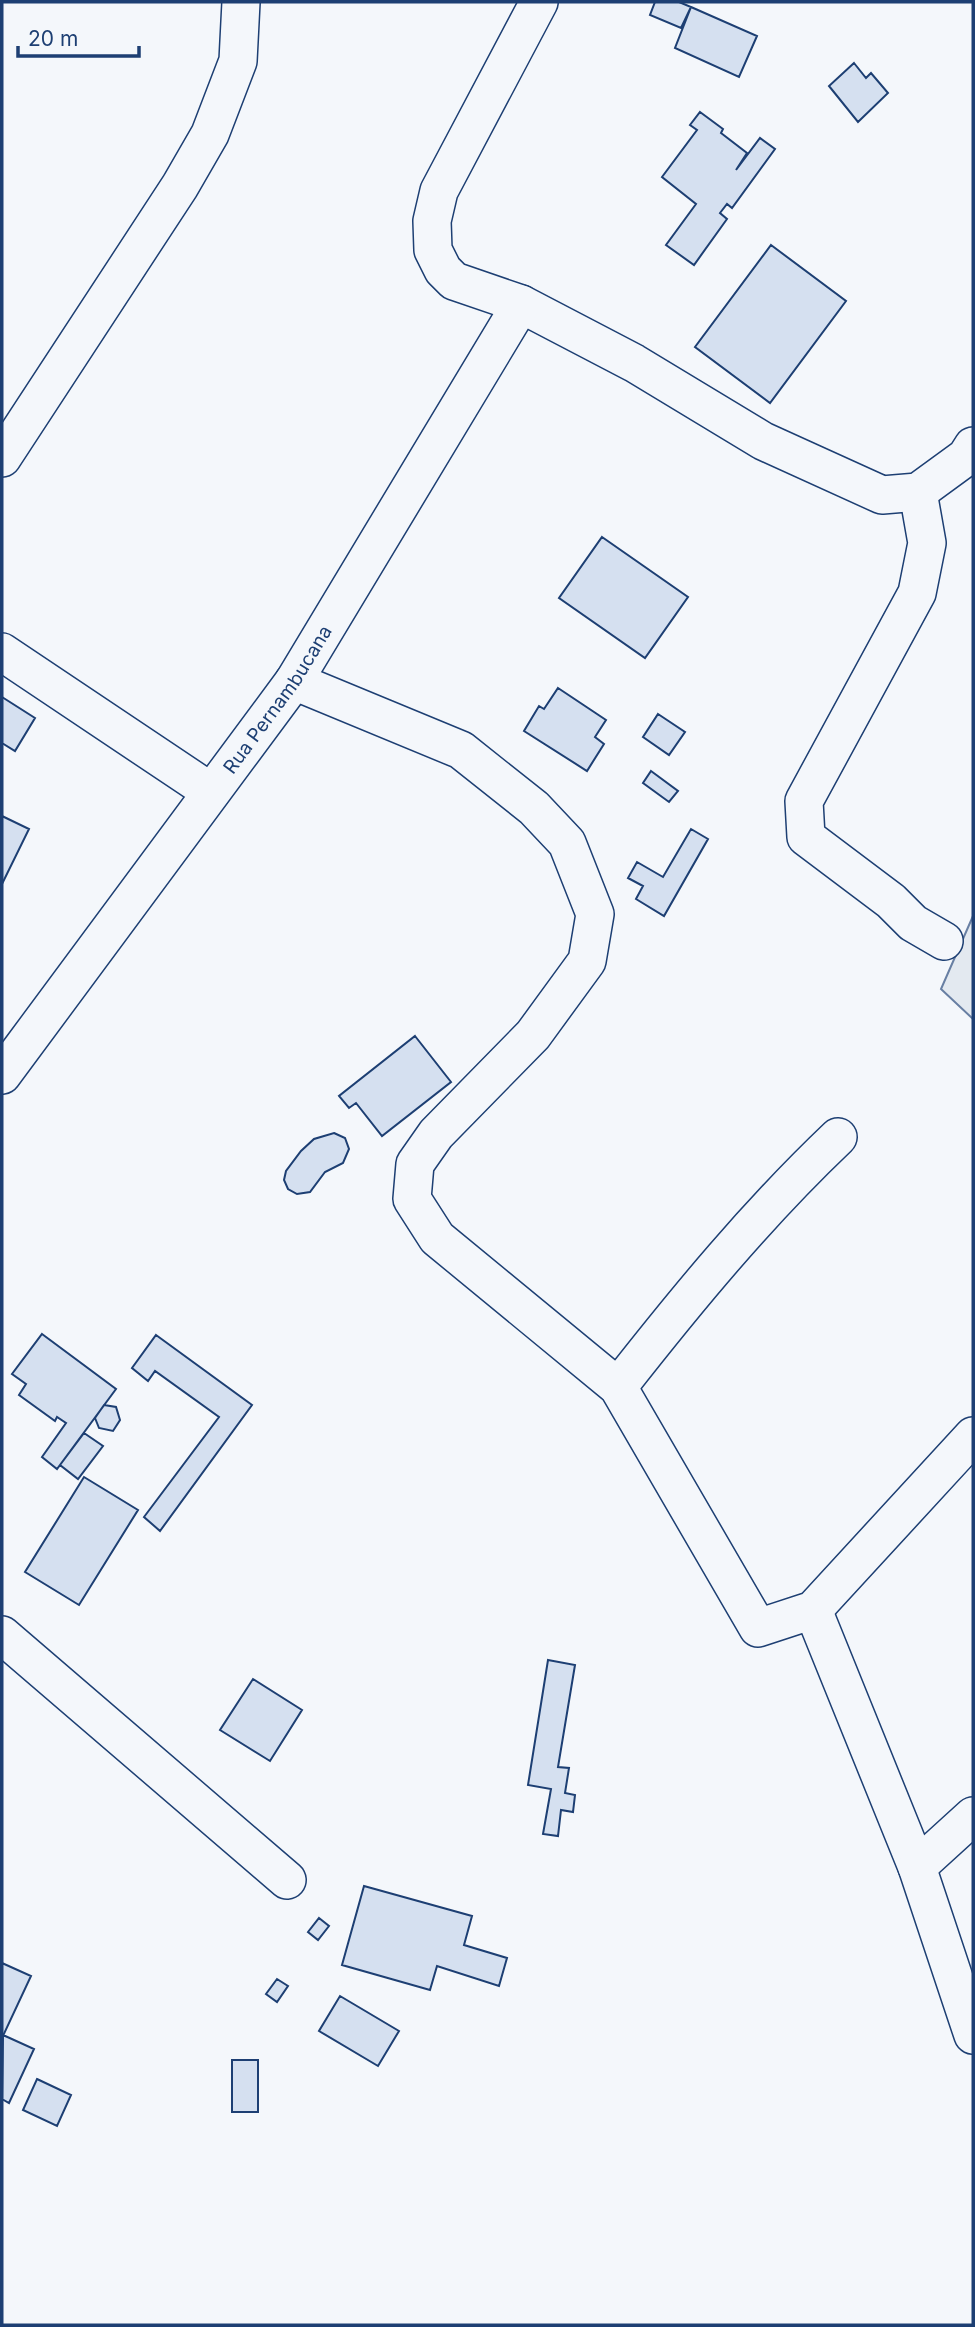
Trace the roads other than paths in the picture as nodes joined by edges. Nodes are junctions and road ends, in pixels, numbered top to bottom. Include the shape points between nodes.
1 (241, 2) edge
2 (539, 2) edge
3 (521, 304) junction
4 (973, 446) edge
5 (2, 458) edge
6 (918, 492) junction
7 (2, 652) edge
8 (294, 681) junction
9 (211, 793) junction
10 (944, 940) dead end
11 (2, 1075) edge
12 (838, 1137) dead end
13 (618, 1387) junction
14 (973, 1436) edge
15 (813, 1610) junction
16 (2, 1635) edge
17 (973, 1816) edge
18 (917, 1867) junction
19 (287, 1880) dead end
20 (973, 2035) edge

1 - 5 street via 238,61 210,134
2 - 3 street via 439,191 432,220 433,250 454,281
3 - 6 street via 634,363 763,441 882,495
3 - 8 street, Rua Pernambucana
4 - 6 street via 966,457
6 - 10 street via 927,543 917,593 804,801 806,837 913,923
7 - 9 street
8 - 9 street, Rua Pernambucana
8 - 13 street via 461,750 534,808 567,843 595,914 587,961 533,1035 436,1133 415,1164 412,1199 437,1238
9 - 11 street, Rua Pernambucana
12 - 13 street via 790,1182 704,1278
13 - 15 street via 758,1628
14 - 15 street
15 - 18 street
16 - 19 street
17 - 18 street
18 - 20 street

